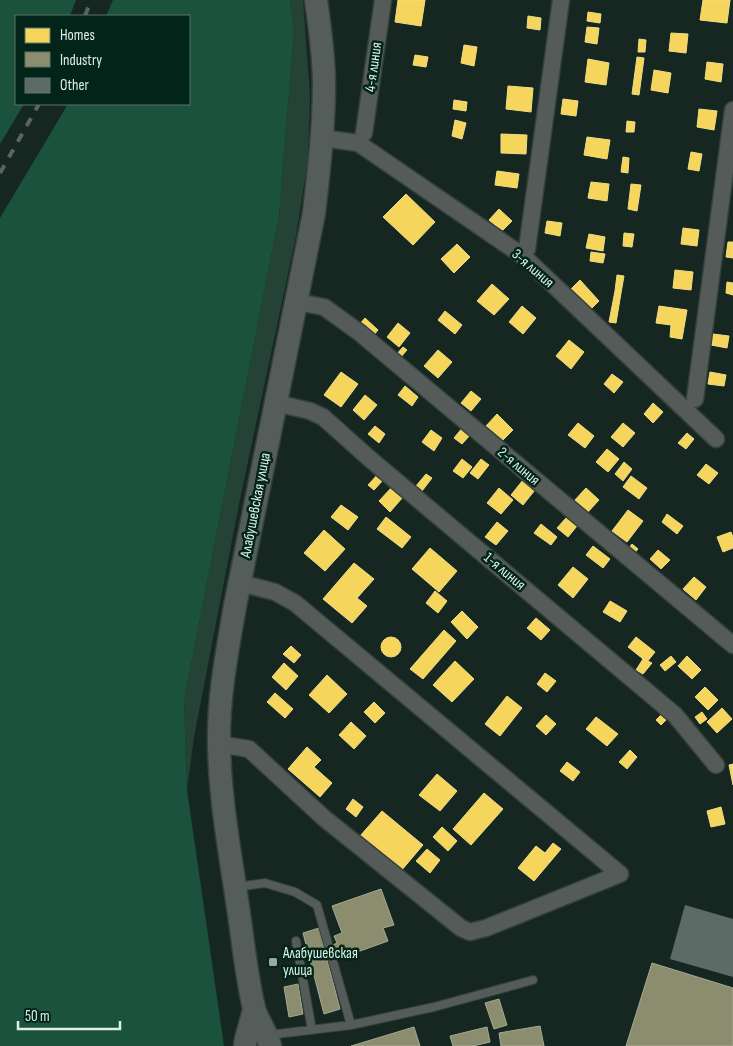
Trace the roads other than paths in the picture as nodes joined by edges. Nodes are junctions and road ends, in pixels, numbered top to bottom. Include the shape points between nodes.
1 (316, 0) edge
2 (383, 0) edge
3 (560, 0) edge
4 (733, 110) edge
5 (364, 133) dead end
6 (322, 138) junction
7 (527, 248) dead end
8 (297, 302) junction
9 (695, 399) dead end
10 (276, 403) junction
11 (716, 439) dead end
12 (240, 583) junction
13 (733, 645) edge
14 (219, 744) junction
15 (716, 765) dead end
16 (235, 887) junction
17 (296, 941) dead end
18 (533, 980) dead end
19 (254, 1010) junction
20 (351, 1025) junction
21 (312, 1030) junction
22 (269, 1041) edge
23 (245, 1046) edge

1 - 6 street, Алабушевская улица via 324,81
2 - 5 street, 4-я линия
3 - 7 street, 3-я линия
4 - 9 street
6 - 8 street, Алабушевская улица via 314,213
6 - 11 street, 3-я линия via 358,143 522,256
8 - 10 street, Алабушевская улица
8 - 13 street, 2-я линия via 324,307 360,333
10 - 12 street, Алабушевская улица
10 - 15 street, 1-я линия via 310,410 322,417 675,715
12 - 14 street, Алабушевская улица via 224,666
12 - 14 street via 275,592 295,602 620,874 470,932 324,818 249,749
14 - 16 street, Алабушевская улица via 224,812
16 - 19 street, Алабушевская улица
16 - 20 lane via 265,883 295,892 317,905
17 - 21 lane
18 - 20 lane
19 - 22 street, Алабушевская улица
19 - 23 street, Алабушевская улица
20 - 21 lane
21 - 22 lane

